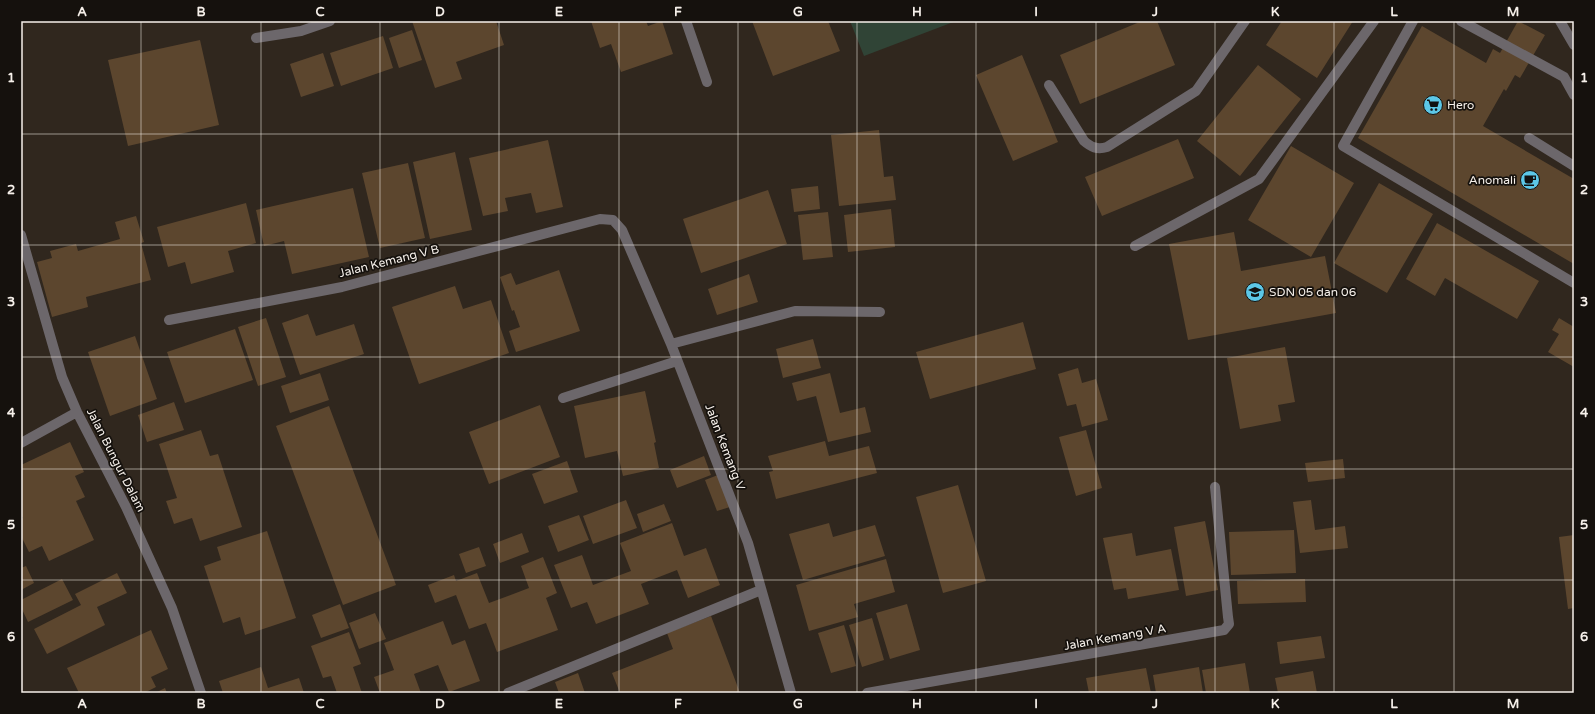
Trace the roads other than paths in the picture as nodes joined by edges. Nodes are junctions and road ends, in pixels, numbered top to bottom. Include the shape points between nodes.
1 (330, 21) edge
2 (686, 21) edge
3 (1245, 21) edge
4 (1374, 21) edge
5 (1413, 21) edge
6 (1461, 21) edge
7 (1560, 21) edge
8 (256, 38) dead end
9 (1574, 45) edge
10 (707, 82) dead end
11 (1049, 85) dead end
12 (1574, 94) edge
13 (1529, 138) dead end
14 (1574, 166) edge
15 (613, 220) joint
16 (21, 235) edge
17 (1135, 246) dead end
18 (1574, 283) edge
19 (880, 312) dead end
20 (169, 320) dead end
21 (670, 344) junction
22 (677, 360) junction
23 (562, 398) dead end
24 (77, 412) junction
25 (21, 442) edge
26 (1215, 487) dead end
27 (761, 590) junction
28 (201, 693) edge
29 (508, 693) edge
30 (791, 693) edge
31 (867, 693) edge

1 - 8 street via 301,31
2 - 10 street
3 - 11 street via 1196,91 1107,147 1095,148 1084,141
4 - 17 street via 1259,179
5 - 18 street via 1342,146
6 - 12 street via 1564,77
7 - 9 street
13 - 14 street
15 - 20 street, Jalan Kemang V B via 600,220 342,287
15 - 21 street, Jalan Kemang V via 622,230
16 - 24 street, Jalan Bungur Dalam via 62,378
19 - 21 street via 795,311
21 - 22 street, Jalan Kemang V
22 - 23 street
22 - 27 street, Jalan Kemang V via 748,543
24 - 25 street
24 - 28 street, Jalan Bungur Dalam via 126,507 172,608
26 - 31 street, Jalan Kemang V A via 1229,624 1224,630
27 - 29 street
27 - 30 street, Jalan Kemang V

